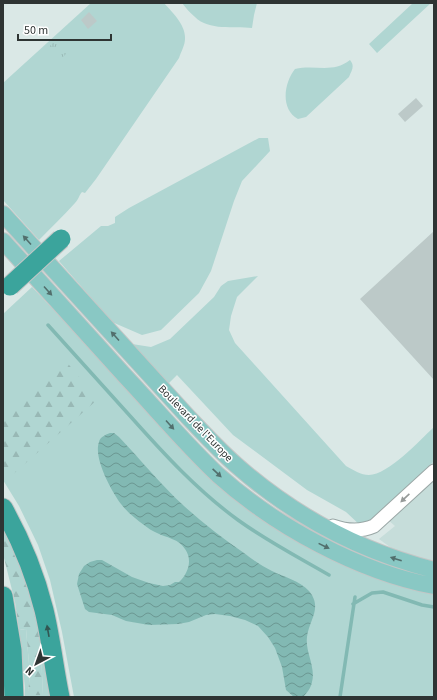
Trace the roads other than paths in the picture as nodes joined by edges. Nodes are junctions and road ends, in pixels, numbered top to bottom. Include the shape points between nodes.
1 (3, 214) edge
2 (62, 239) dead end
3 (3, 241) edge
4 (6, 289) edge
5 (434, 471) edge
6 (292, 506) junction
7 (3, 508) edge
8 (434, 570) edge
9 (434, 586) edge
10 (3, 596) edge
11 (14, 697) edge
12 (60, 697) edge

6 -> 1 main road, Boulevard de l'Europe via 246,473 208,437
2 - 4 highway, bridge
3 -> 9 main road, Boulevard de l'Europe via 189,446 240,493 295,531 334,551 377,570
5 -> 6 street via 380,522 361,530 339,528
8 -> 6 main road, Boulevard de l'Europe via 398,560 360,545 319,525
12 -> 7 highway via 38,588
10 - 11 highway via 12,650

